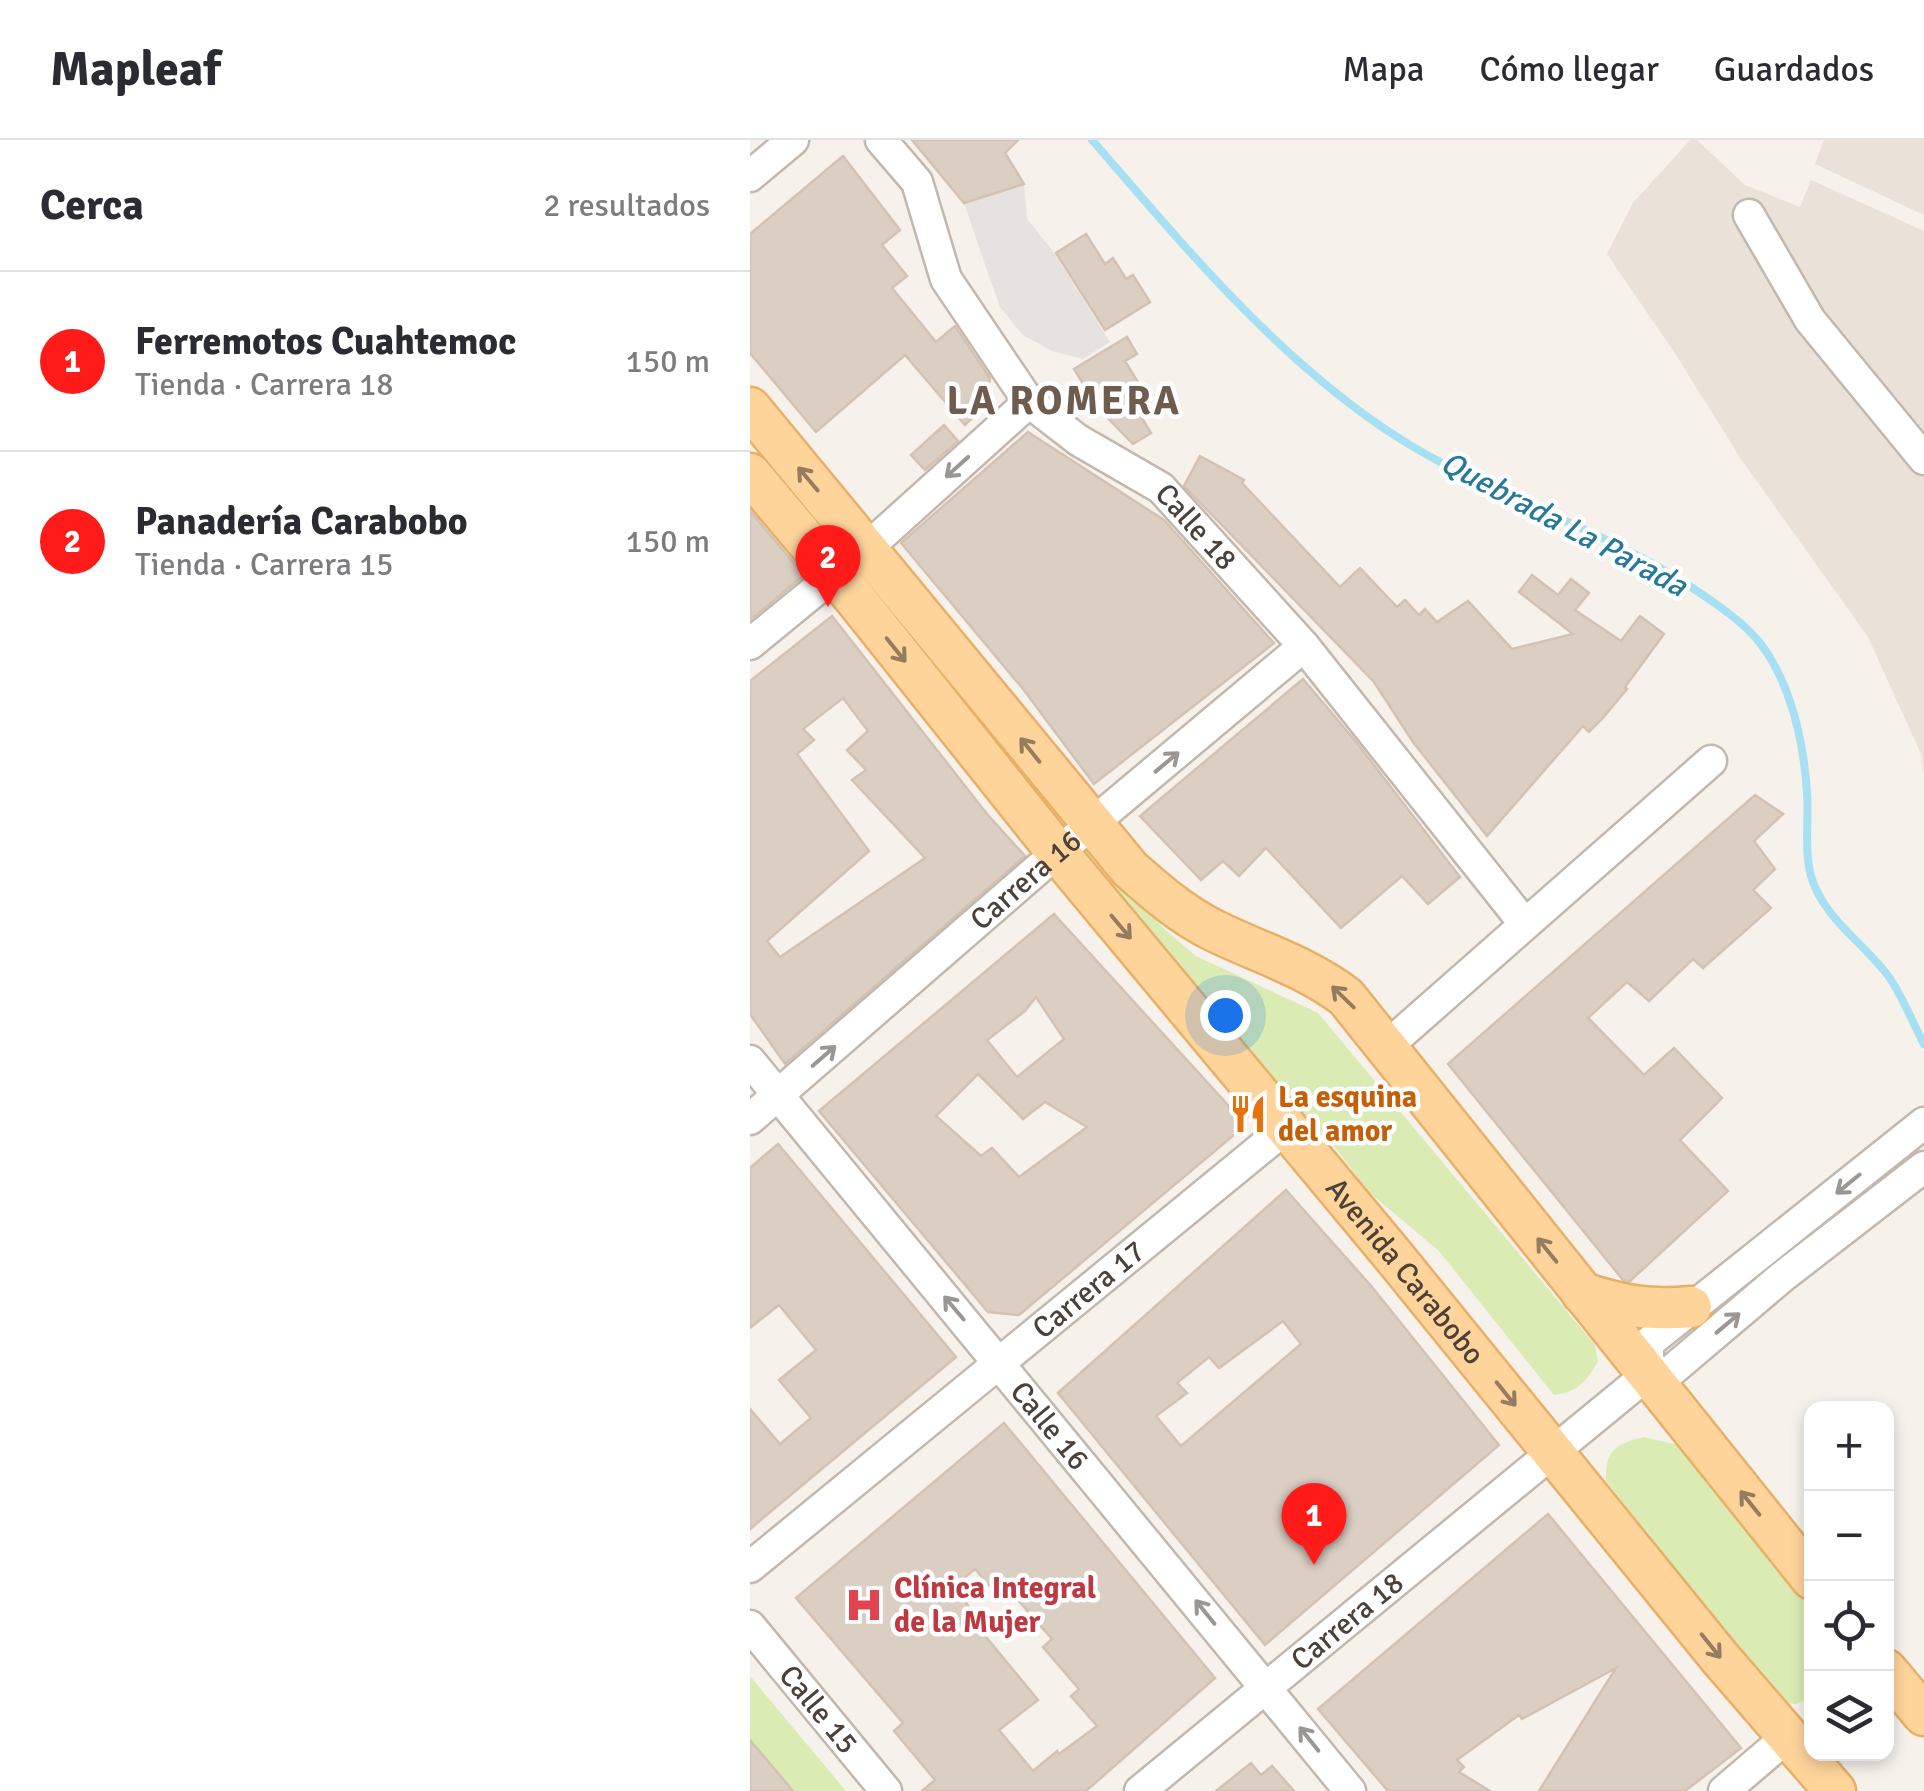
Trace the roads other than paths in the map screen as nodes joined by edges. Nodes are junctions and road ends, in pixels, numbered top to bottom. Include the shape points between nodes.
1 (794, 140) edge
2 (881, 140) edge
3 (750, 176) edge
4 (1749, 216) dead end
5 (1029, 402) junction
6 (750, 408) edge
7 (1924, 458) edge
8 (750, 474) edge
9 (866, 549) junction
10 (834, 574) junction
11 (750, 644) edge
12 (1304, 646) junction
13 (1710, 761) dead end
14 (1092, 824) junction
15 (1058, 853) junction
16 (1524, 923) junction
17 (1386, 1046) junction
18 (750, 1062) edge
19 (778, 1096) junction
20 (750, 1119) edge
21 (1924, 1123) edge
22 (1286, 1128) junction
23 (1924, 1167) edge
24 (1582, 1293) junction
25 (1691, 1308) junction
26 (1000, 1363) junction
27 (1648, 1374) junction
28 (1552, 1452) junction
29 (750, 1567) edge
30 (1804, 1569) edge
31 (750, 1626) edge
32 (1267, 1688) junction
33 (1804, 1743) edge
34 (1804, 1757) edge
35 (886, 1791) edge
36 (1140, 1791) edge
37 (1350, 1791) edge
38 (1724, 1791) edge

1 - 3 street
2 - 5 street, Calle 18 via 917,182 946,279
4 - 7 street via 1810,320
5 -> 9 street
5 - 12 street, Calle 18 via 1078,440 1161,488
9 -> 6 main road
8 - 10 main road, Avenida Carabobo
9 - 10 street
14 -> 9 main road
10 - 11 street
10 -> 15 main road, Avenida Carabobo
14 -> 12 street, Carrera 16
12 - 16 street, Calle 18
13 - 16 street
14 - 15 street, Carrera 16
17 -> 14 main road via 1323,980 1173,906
19 -> 15 street, Carrera 16
15 -> 22 main road, Avenida Carabobo
16 - 17 street
24 -> 17 main road
18 - 19 street, Calle 16
19 - 20 street, Carrera 16
26 -> 19 street, Calle 16
21 -> 25 street
22 - 26 street, Carrera 17
22 -> 28 main road, Avenida Carabobo
27 -> 23 street, Carrera 18 via 1671,1371
24 - 25 main road via 1652,1311
24 - 27 main road
25 - 27 street via 1648,1344
26 - 29 street, Carrera 17
32 -> 26 street, Calle 16
27 - 28 street, Carrera 18
30 -> 27 main road
28 - 32 street, Carrera 18
28 -> 33 main road, Avenida Carabobo
31 - 35 street, Calle 15
32 - 36 street, Carrera 18
37 -> 32 street, Calle 16
34 - 38 street

